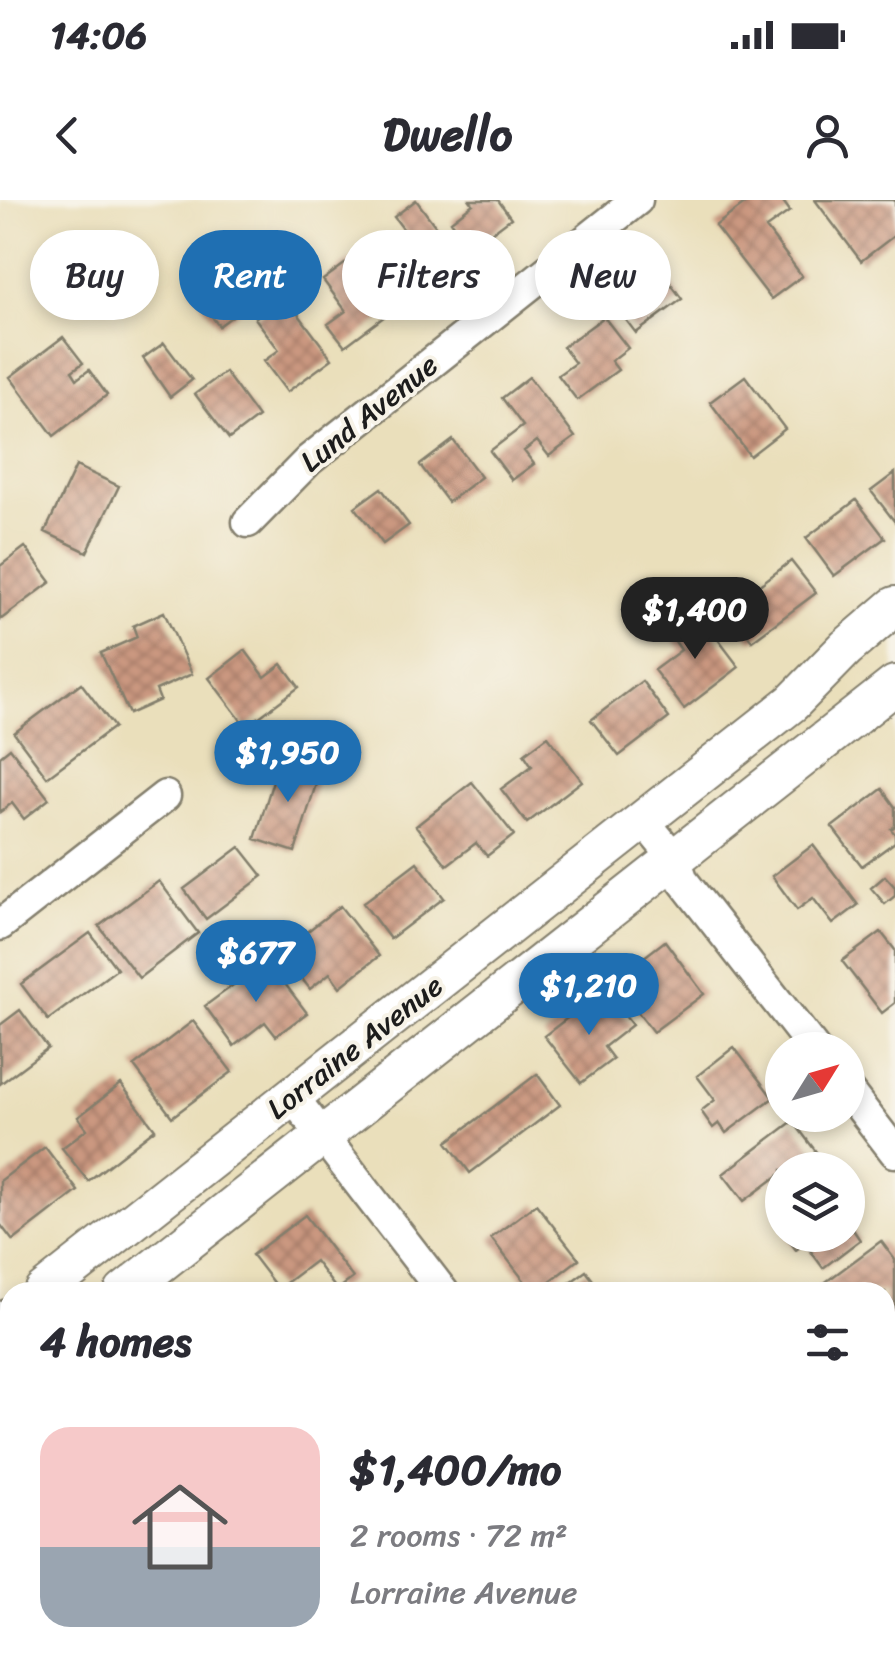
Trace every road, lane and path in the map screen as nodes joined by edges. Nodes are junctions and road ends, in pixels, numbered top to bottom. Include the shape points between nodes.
1 (638, 200) edge
2 (248, 522) dead end
3 (895, 606) edge
4 (895, 685) edge
5 (165, 796) dead end
6 (643, 820) junction
7 (674, 859) junction
8 (0, 925) edge
9 (802, 1032) edge
10 (292, 1096) junction
11 (865, 1113) edge
12 (322, 1135) junction
13 (895, 1152) edge
14 (56, 1282) edge
15 (137, 1282) edge
16 (435, 1282) edge

1 - 2 street, Lund Avenue via 308,460
3 - 6 street, Lorraine Avenue via 792,703
4 - 7 street, Lorraine Avenue
5 - 8 street
6 - 7 street
6 - 10 street, Lorraine Avenue
7 - 9 street via 684,881
7 - 12 street, Lorraine Avenue
10 - 12 street
10 - 14 street, Lorraine Avenue
11 - 13 street
12 - 15 street, Lorraine Avenue
12 - 16 street

